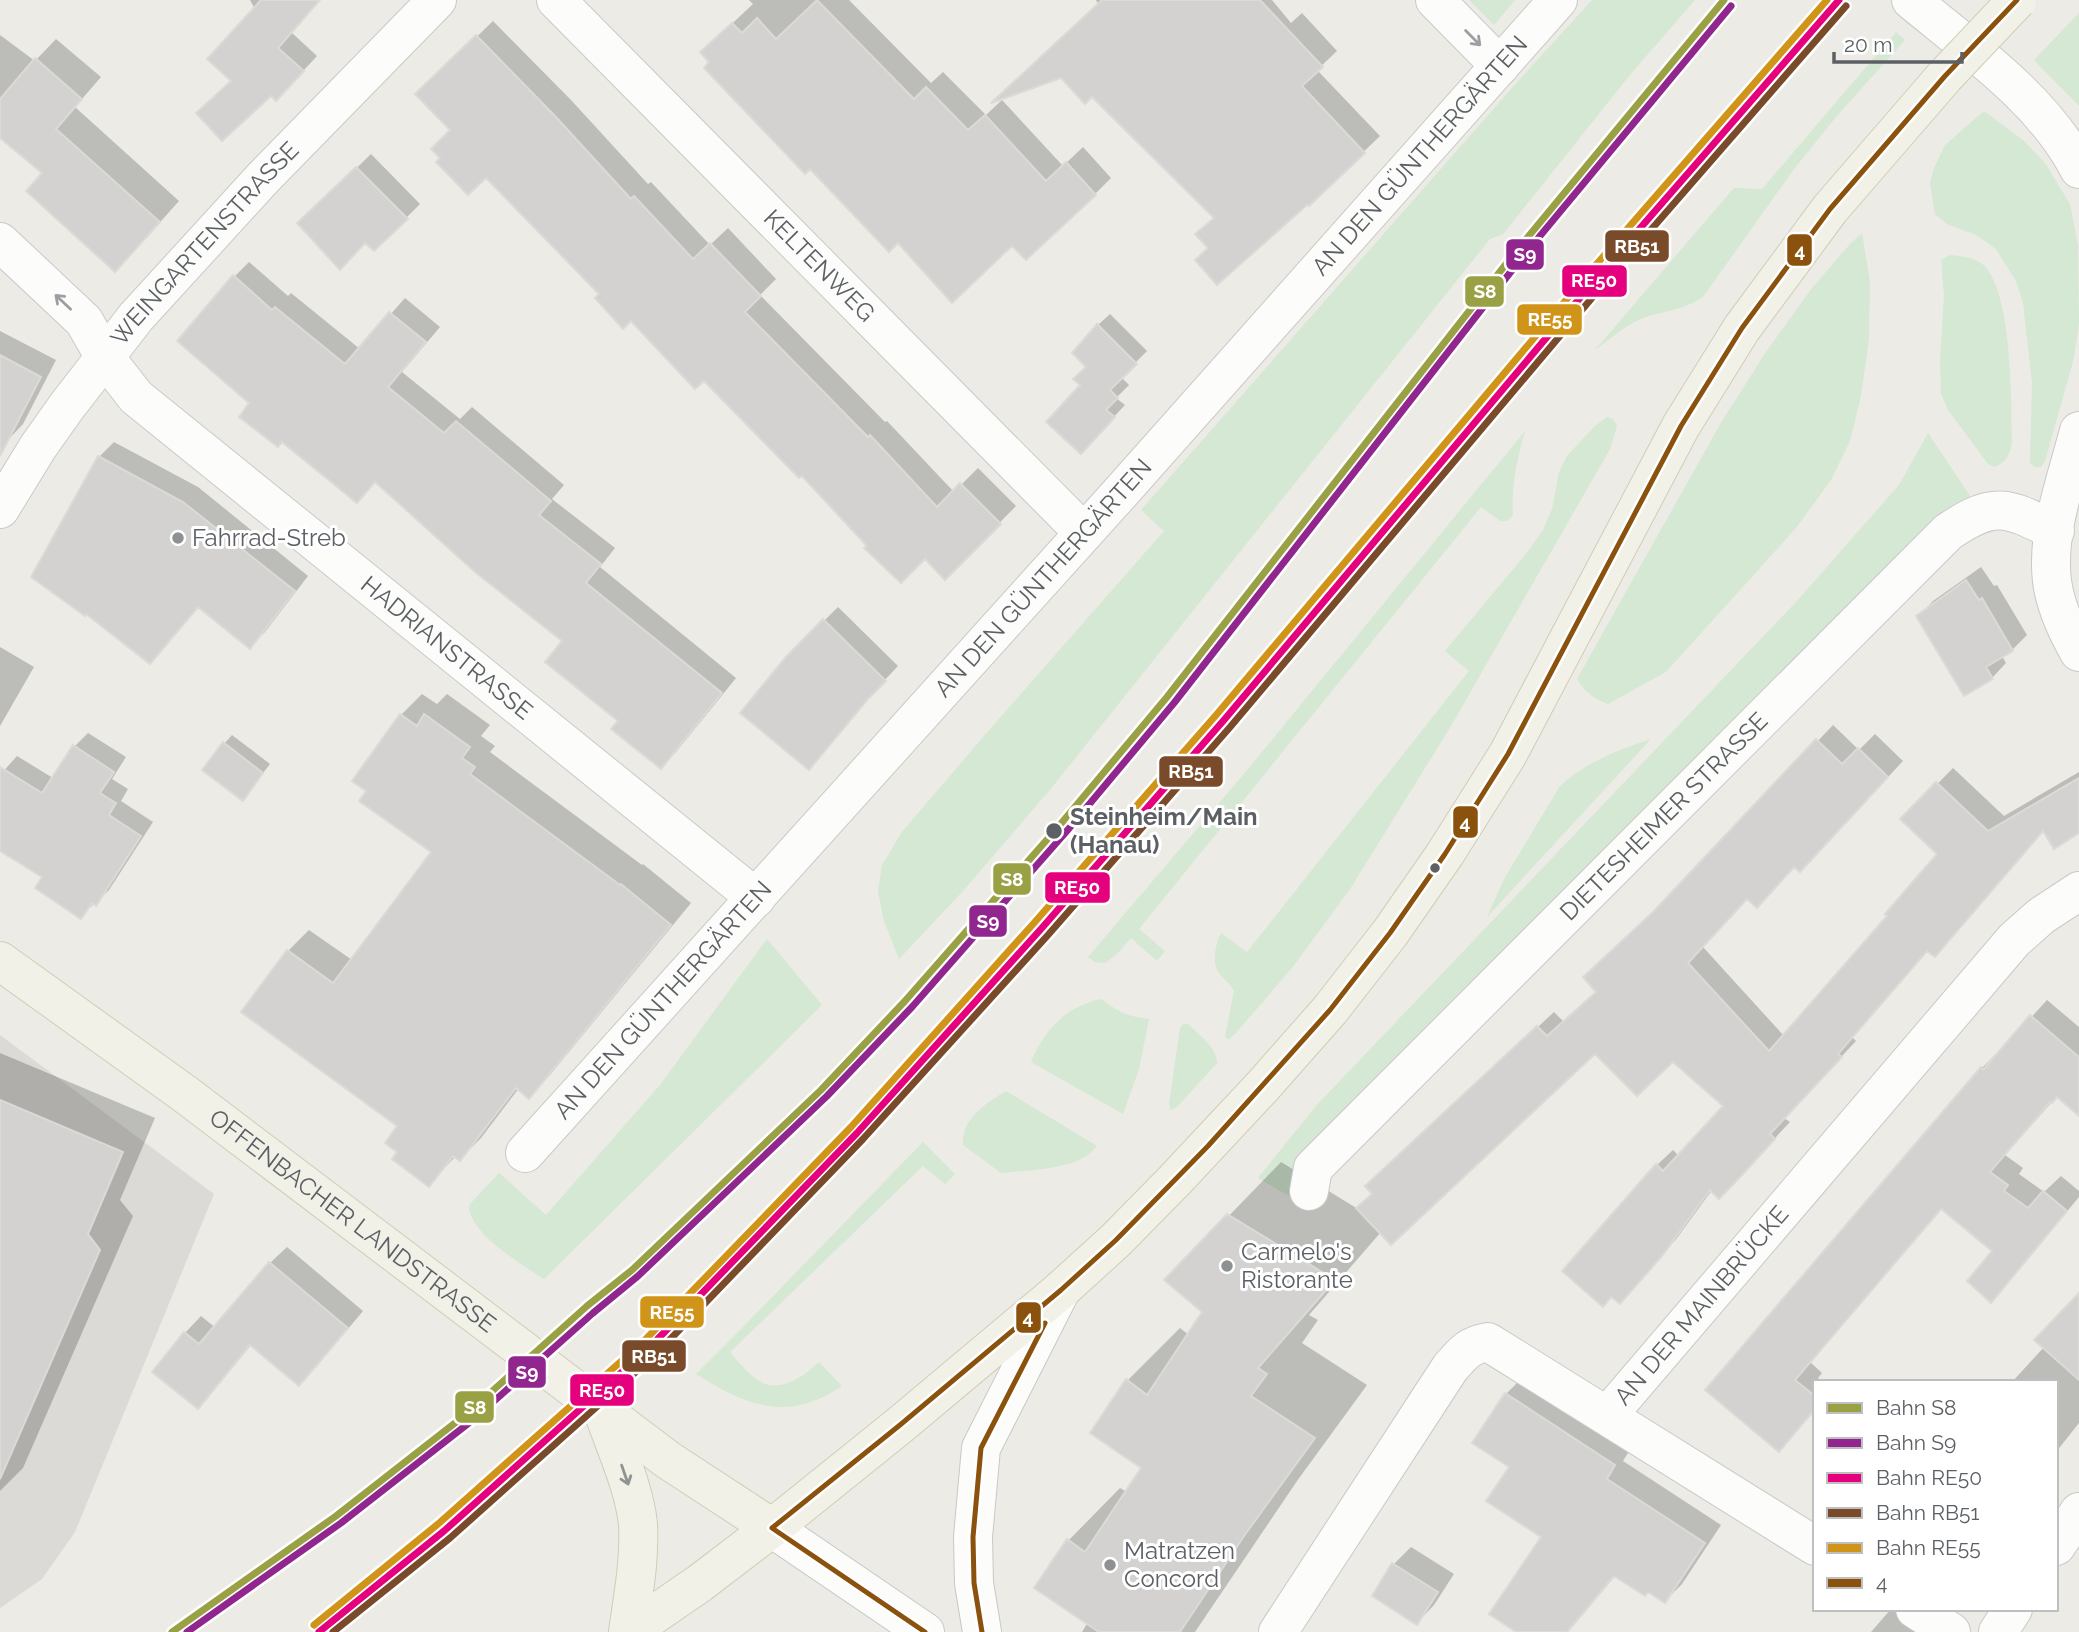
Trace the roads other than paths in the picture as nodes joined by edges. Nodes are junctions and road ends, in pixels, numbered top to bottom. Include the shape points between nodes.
1 (437, 0) edge
2 (556, 0) edge
3 (1435, 0) edge
4 (1558, 0) edge
5 (1911, 0) edge
6 (2017, 0) edge
7 (1500, 66) junction
8 (2079, 169) edge
9 (0, 242) edge
10 (104, 356) junction
11 (2079, 431) edge
12 (0, 509) edge
13 (2055, 531) junction
14 (1084, 533) junction
15 (2079, 652) edge
16 (2079, 891) edge
17 (756, 898) junction
18 (0, 961) edge
19 (525, 1153) dead end
20 (1309, 1191) dead end
21 (1061, 1290) junction
22 (603, 1410) junction
23 (1608, 1415) junction
24 (2079, 1512) edge
25 (772, 1528) junction
26 (2058, 1543) edge
27 (1813, 1545) edge
28 (1918, 1611) edge
29 (2012, 1611) edge
30 (629, 1632) edge
31 (925, 1632) edge
32 (982, 1632) edge
33 (1278, 1632) edge
34 (1951, 1632) edge
35 (1998, 1632) edge

1 - 10 street, WEINGARTENSTRASSE via 263,177
2 - 14 street, KELTENWEG
3 -> 7 street
4 - 7 street, AN DEN GÜNTHERGÄRTEN
5 - 8 street via 2025,96 2054,129
6 - 21 main road, bridge via 1830,209 1742,328 1681,426 1508,754 1390,933 1253,1097 1116,1240
7 - 14 street, AN DEN GÜNTHERGÄRTEN
10 -> 9 street, HADRIANSTRASSE via 83,321
10 - 12 street, WEINGARTENSTRASSE
10 - 17 street, HADRIANSTRASSE via 136,397
11 - 13 street
13 - 15 street via 2052,582
13 - 20 street, DIETESHEIMER STRASSE via 2004,509 1981,512 1948,532 1313,1168
14 - 17 street, AN DEN GÜNTHERGÄRTEN
16 - 23 street, AN DER MAINBRÜCKE via 2014,940
17 - 19 street, AN DEN GÜNTHERGÄRTEN
18 - 22 main road, OFFENBACHER LANDSTRASSE via 175,1086
21 - 25 main road
21 - 32 street via 981,1448 973,1536
22 - 25 main road, OFFENBACHER LANDSTRASSE via 668,1460
22 -> 30 main road via 638,1523
23 - 27 street
23 - 33 street, AN DER MAINBRÜCKE via 1488,1342 1475,1344 1450,1368
24 - 26 street
25 - 30 main road
25 - 31 street
28 - 34 street
29 - 35 street

